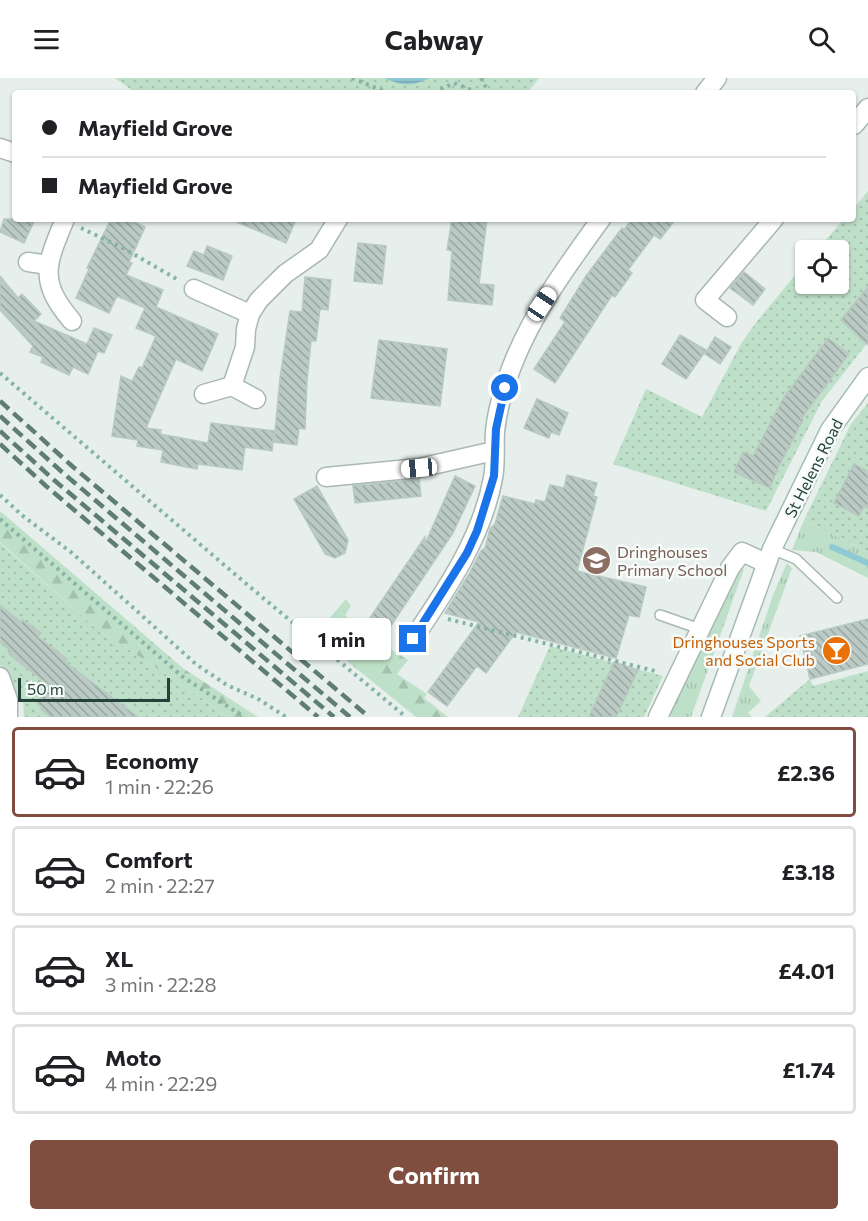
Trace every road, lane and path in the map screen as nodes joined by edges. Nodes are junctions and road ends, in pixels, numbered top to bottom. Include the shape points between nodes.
1 (352, 78) edge
2 (457, 78) edge
3 (717, 78) edge
4 (453, 83) junction
5 (381, 90) edge
6 (440, 90) edge
7 (471, 90) edge
8 (707, 90) edge
9 (868, 108) edge
10 (856, 123) edge
11 (63, 222) edge
12 (68, 222) edge
13 (336, 222) edge
14 (599, 222) edge
15 (771, 222) edge
16 (28, 262) dead end
17 (49, 265) junction
18 (194, 289) joint
19 (250, 314) junction
20 (727, 317) dead end
21 (72, 321) dead end
22 (0, 373) edge
23 (868, 377) edge
24 (232, 386) junction
25 (204, 394) dead end
26 (256, 399) dead end
27 (494, 451) junction
28 (326, 477) dead end
29 (0, 495) edge
30 (0, 519) edge
31 (769, 556) junction
32 (837, 598) dead end
33 (430, 614) junction
34 (660, 615) dead end
35 (700, 629) junction
36 (413, 639) dead end
37 (0, 677) edge
38 (677, 677) junction
39 (8, 717) edge
40 (244, 717) edge
41 (286, 717) edge
42 (406, 717) edge
43 (658, 717) edge
44 (711, 717) edge

1 - 5 path
2 - 4 path
3 - 8 street
4 - 6 path
4 - 7 path
9 - 10 street
11 - 17 street
12 - 18 path
13 - 19 street via 319,250 270,286
14 - 27 street via 542,304 523,339 499,409
15 - 20 street via 705,300
16 - 17 street
17 - 21 street via 52,293
18 - 19 street
19 - 24 street via 245,347
22 - 42 path
23 - 31 street, St Helens Road via 830,430
24 - 25 street
24 - 26 street
27 - 28 street via 419,468
27 - 33 street via 494,476 477,531
29 - 41 path via 72,553 197,665
30 - 40 path via 183,677
31 - 32 lane via 796,559
31 - 35 street via 742,552
31 - 44 street, St Helens Road
33 - 36 street
33 - 38 path
34 - 35 lane
35 - 38 street
37 - 39 street via 8,700
38 - 43 street

